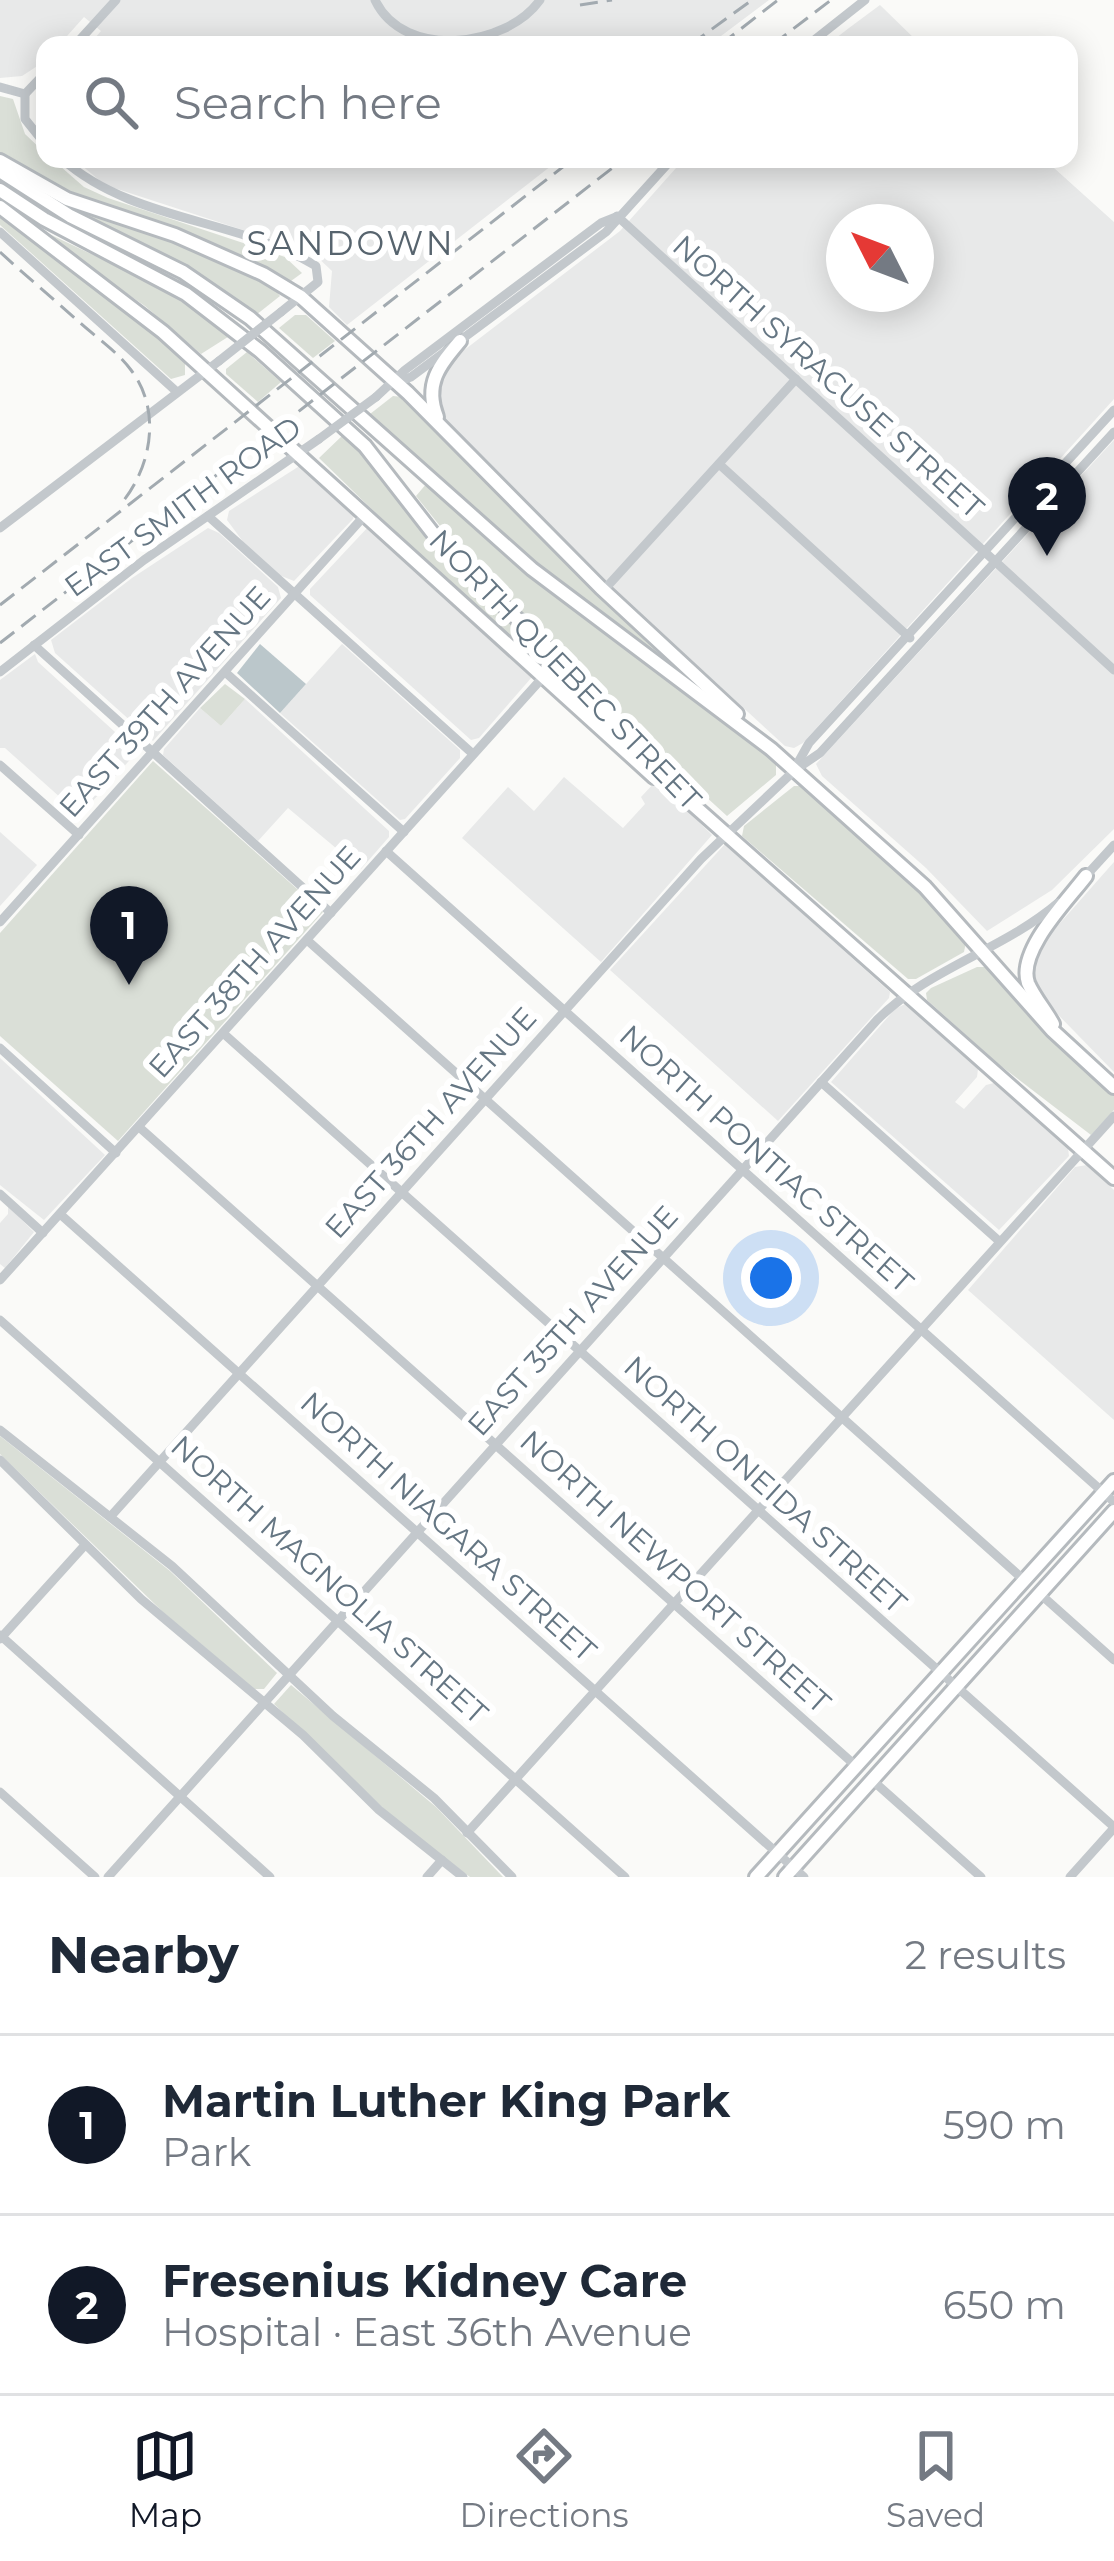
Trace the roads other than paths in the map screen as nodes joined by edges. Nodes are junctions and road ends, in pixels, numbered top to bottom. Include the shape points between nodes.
1 (116, 0) edge
2 (375, 0) edge
3 (541, 0) edge
4 (866, 2) edge
5 (83, 36) edge
6 (415, 36) edge
7 (462, 36) edge
8 (820, 36) edge
9 (36, 82) edge
10 (0, 87) edge
11 (25, 94) junction
12 (36, 133) edge
13 (0, 161) edge
14 (74, 168) edge
15 (663, 168) edge
16 (0, 172) edge
17 (0, 190) edge
18 (0, 207) edge
19 (617, 216) junction
20 (0, 232) edge
21 (301, 297) junction
22 (460, 340) junction
23 (206, 370) junction
24 (796, 380) junction
25 (396, 382) junction
26 (177, 392) junction
27 (1114, 410) edge
28 (444, 429) junction
29 (1114, 432) edge
30 (299, 454) junction
31 (719, 464) junction
32 (366, 514) junction
33 (208, 516) junction
34 (0, 528) edge
35 (985, 552) junction
36 (995, 561) junction
37 (603, 590) junction
38 (294, 594) junction
39 (908, 636) junction
40 (34, 646) junction
41 (918, 646) junction
42 (1114, 670) edge
43 (0, 672) edge
44 (225, 672) junction
45 (544, 675) junction
46 (771, 748) junction
47 (153, 752) junction
48 (473, 754) junction
49 (0, 765) edge
50 (794, 770) junction
51 (682, 795) junction
52 (404, 832) junction
53 (79, 835) junction
54 (724, 835) junction
55 (1114, 845) edge
56 (386, 851) junction
57 (1086, 876) junction
58 (332, 913) junction
59 (0, 922) edge
60 (307, 940) junction
61 (985, 952) junction
62 (907, 994) junction
63 (564, 1011) junction
64 (223, 1034) junction
65 (1063, 1041) junction
66 (0, 1048) edge
67 (821, 1082) junction
68 (1114, 1087) edge
69 (485, 1100) junction
70 (1114, 1116) edge
71 (139, 1127) junction
72 (1083, 1150) junction
73 (116, 1153) junction
74 (741, 1170) junction
75 (1114, 1178) edge
76 (401, 1192) junction
77 (0, 1194) edge
78 (60, 1214) junction
79 (43, 1233) junction
80 (999, 1241) junction
81 (662, 1258) junction
82 (0, 1280) edge
83 (317, 1286) junction
84 (0, 1320) edge
85 (920, 1330) junction
86 (579, 1351) junction
87 (239, 1373) junction
88 (842, 1417) junction
89 (0, 1430) edge
90 (495, 1445) junction
91 (0, 1460) edge
92 (160, 1461) junction
93 (1114, 1480) edge
94 (1110, 1502) edge
95 (757, 1510) junction
96 (111, 1516) junction
97 (417, 1533) junction
98 (85, 1544) junction
99 (1024, 1580) junction
100 (1039, 1593) junction
101 (673, 1603) junction
102 (338, 1620) junction
103 (1, 1637) edge
104 (1114, 1660) edge
105 (940, 1673) junction
106 (290, 1674) junction
107 (955, 1686) junction
108 (595, 1690) junction
109 (264, 1703) junction
110 (856, 1766) junction
111 (516, 1779) junction
112 (872, 1780) junction
113 (0, 1792) edge
114 (180, 1796) junction
115 (1114, 1828) edge
116 (467, 1833) junction
117 (777, 1853) junction
118 (442, 1860) junction
119 (794, 1874) edge
120 (95, 1877) edge
121 (108, 1877) edge
122 (270, 1877) edge
123 (427, 1877) edge
124 (463, 1877) edge
125 (512, 1877) edge
126 (626, 1877) edge
127 (756, 1877) edge
128 (981, 1877) edge
129 (1070, 1877) edge

1 - 5 street
2 - 6 street via 394,26
3 - 7 street via 499,32
4 - 8 street
9 - 11 street
10 - 11 street
11 - 12 street via 25,119
13 - 21 main road via 67,199 187,240
14 - 21 street via 102,190 316,266 320,279
15 - 19 street, EAST SMITH ROAD
16 - 46 main road, NORTH QUEBEC STREET via 241,311 532,569
17 - 51 main road, NORTH QUEBEC STREET via 186,294 275,364 365,446 449,554
18 - 23 main road
19 - 22 street, EAST SMITH ROAD
19 - 24 street, NORTH SYRACUSE STREET
19 - 25 street, EAST SMITH ROAD
20 - 26 street
21 - 23 street, bridge
21 - 25 main road
22 - 25 street, EAST SMITH ROAD
22 - 28 main road via 432,380
23 - 26 street
23 - 30 main road
24 - 31 street
24 - 35 street, NORTH SYRACUSE STREET
25 - 28 main road
25 - 30 street, EAST SMITH ROAD, bridge
26 - 34 street
27 - 35 street, EAST 36TH AVENUE
28 - 37 main road
29 - 36 street, EAST 36TH AVENUE
30 - 32 main road
30 - 33 street, EAST SMITH ROAD
31 - 37 street
31 - 39 street
32 - 38 street, EAST 39TH AVENUE
32 - 45 main road
33 - 38 street
33 - 40 street, EAST SMITH ROAD
35 - 36 street, NORTH SYRACUSE STREET
35 - 39 street, EAST 36TH AVENUE
36 - 41 street, EAST 36TH AVENUE
36 - 42 street, NORTH SYRACUSE STREET
37 - 46 main road
38 - 44 street, EAST 39TH AVENUE
38 - 48 street
39 - 41 street
39 - 50 street, EAST 36TH AVENUE
40 - 43 street, EAST SMITH ROAD
40 - 47 street
41 - 50 street, EAST 36TH AVENUE via 814,759
44 - 47 street, EAST 39TH AVENUE
44 - 52 street
45 - 48 street, EAST 38TH AVENUE
45 - 51 main road
46 - 50 main road, NORTH QUEBEC STREET
47 - 53 street, EAST 39TH AVENUE
47 - 58 street
48 - 52 street, EAST 38TH AVENUE
49 - 53 street
50 - 54 street, EAST 36TH AVENUE
50 - 61 main road, NORTH QUEBEC STREET
51 - 54 main road, NORTH QUEBEC STREET
52 - 56 street, EAST 38TH AVENUE
53 - 59 street, EAST 39TH AVENUE
54 - 62 main road, NORTH QUEBEC STREET
54 - 63 street, EAST 36TH AVENUE
55 - 57 street, EAST 35TH AVENUE
56 - 58 street, EAST 38TH AVENUE
56 - 63 street, NORTH PONTIAC STREET
57 - 61 street, EAST 35TH AVENUE via 1045,915
57 - 65 main road via 1027,962 1028,983
58 - 60 street, EAST 38TH AVENUE
60 - 64 street, EAST 38TH AVENUE
60 - 69 street
61 - 62 street, EAST 35TH AVENUE
61 - 65 main road, NORTH QUEBEC STREET
62 - 67 street, EAST 35TH AVENUE
62 - 72 main road, NORTH QUEBEC STREET
63 - 69 street, EAST 36TH AVENUE
63 - 74 street, NORTH PONTIAC STREET
64 - 71 street, EAST 38TH AVENUE
64 - 76 street, NORTH ONEIDA STREET
65 - 68 main road, NORTH QUEBEC STREET
66 - 73 street
67 - 74 street, EAST 35TH AVENUE
67 - 80 street
69 - 76 street, EAST 36TH AVENUE
69 - 81 street
70 - 72 street
71 - 73 street, EAST 38TH AVENUE
71 - 83 street, NORTH NEWPORT STREET
72 - 75 main road, NORTH QUEBEC STREET
72 - 80 street
73 - 78 street, EAST 38TH AVENUE
74 - 81 street, EAST 35TH AVENUE
74 - 85 street, NORTH PONTIAC STREET
76 - 83 street, EAST 36TH AVENUE
76 - 86 street, NORTH ONEIDA STREET
77 - 79 street
78 - 79 street, EAST 38TH AVENUE
78 - 87 street, NORTH NIAGARA STREET
79 - 82 street, EAST 38TH AVENUE
80 - 85 street
81 - 86 street, EAST 35TH AVENUE
81 - 88 street
83 - 87 street, EAST 36TH AVENUE
83 - 90 street, NORTH NEWPORT STREET
84 - 92 street, NORTH MAGNOLIA STREET
85 - 88 street
85 - 94 street, NORTH PONTIAC STREET
86 - 90 street, EAST 35TH AVENUE
86 - 95 street, NORTH ONEIDA STREET
87 - 92 street, EAST 36TH AVENUE
87 - 97 street, NORTH NIAGARA STREET
88 - 95 street
88 - 99 street
89 - 96 street
90 - 97 street, EAST 35TH AVENUE
90 - 101 street, NORTH NEWPORT STREET
91 - 98 street
92 - 96 street, EAST 36TH AVENUE
92 - 102 street, NORTH MAGNOLIA STREET
93 - 94 main road
94 - 99 main road
94 - 100 main road
95 - 101 street
95 - 105 street, NORTH ONEIDA STREET
96 - 106 street
97 - 102 street, EAST 35TH AVENUE
97 - 108 street, NORTH NIAGARA STREET
98 - 103 street
98 - 109 street
99 - 105 main road
100 - 104 street
100 - 107 main road
101 - 108 street
101 - 110 street, NORTH NEWPORT STREET
102 - 106 street, EAST 35TH AVENUE
102 - 111 street, NORTH MAGNOLIA STREET
103 - 114 street
105 - 107 street, NORTH ONEIDA STREET
105 - 110 main road
106 - 109 street, EAST 35TH AVENUE
106 - 116 street
107 - 112 main road
107 - 115 street, NORTH ONEIDA STREET
108 - 111 street
108 - 117 street, NORTH NIAGARA STREET
109 - 114 street, EAST 35TH AVENUE
109 - 118 street
110 - 117 main road
111 - 116 street
111 - 126 street, NORTH MAGNOLIA STREET
112 - 119 main road
112 - 128 street
113 - 120 street
114 - 121 street, EAST 35TH AVENUE
114 - 122 street
115 - 129 street
116 - 125 street
117 - 119 street, NORTH NIAGARA STREET
117 - 127 main road
118 - 123 street
118 - 124 street

